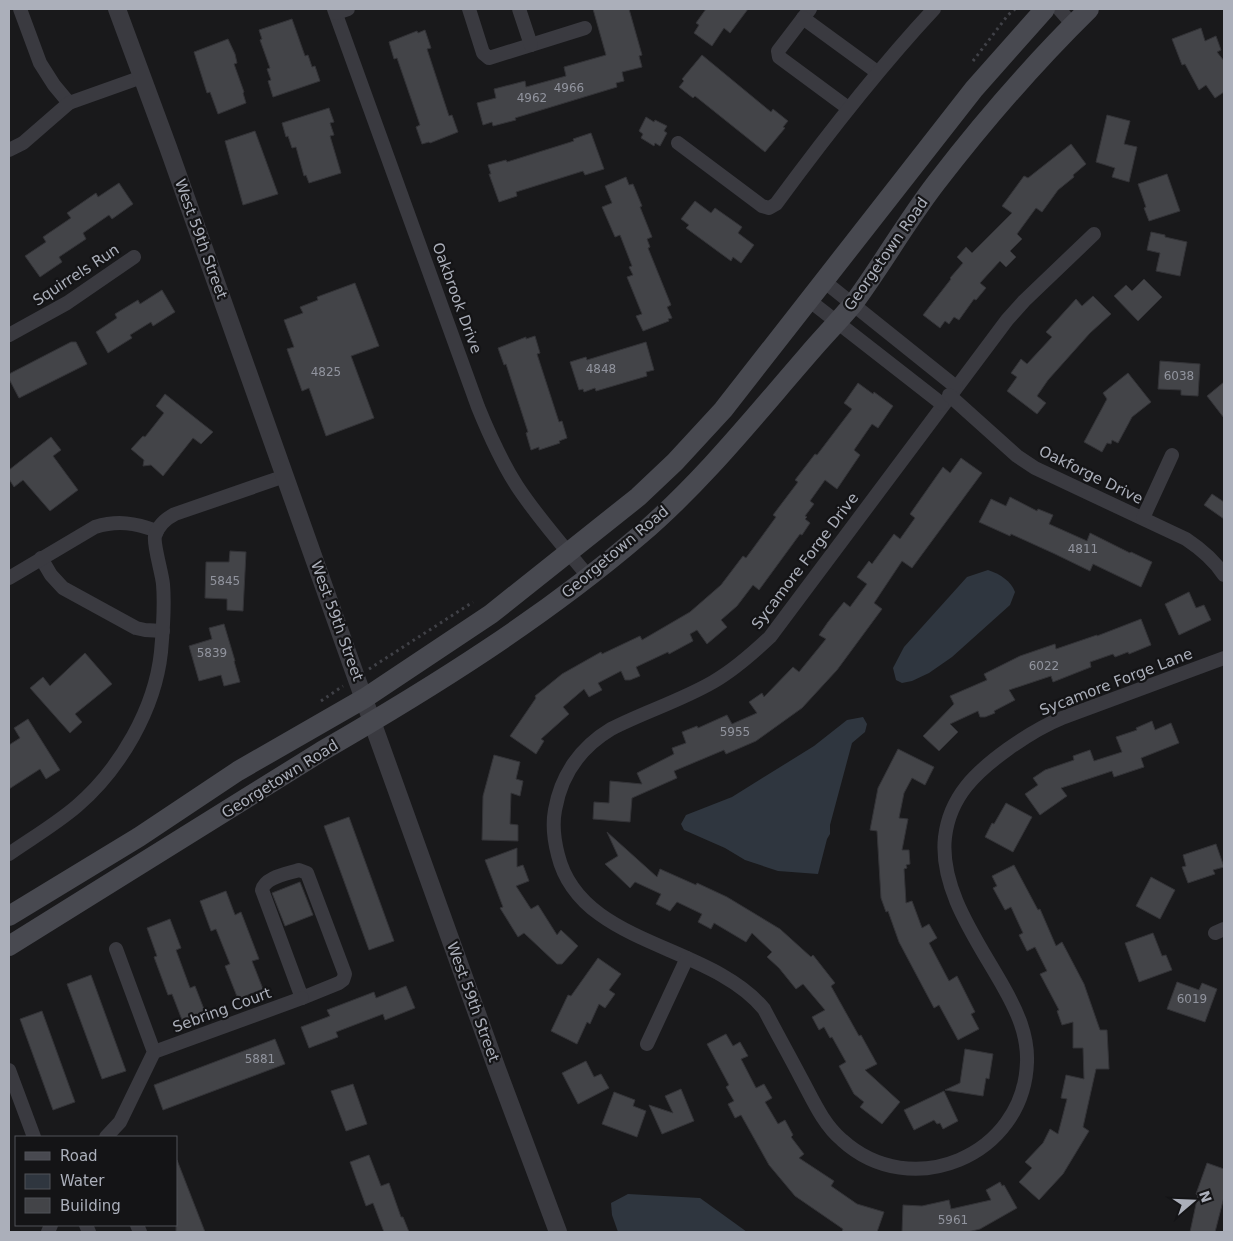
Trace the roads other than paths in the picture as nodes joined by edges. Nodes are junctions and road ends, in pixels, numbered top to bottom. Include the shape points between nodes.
1 (20, 9) edge
2 (118, 9) edge
3 (469, 9) edge
4 (519, 9) edge
5 (934, 9) edge
6 (1045, 9) edge
7 (1059, 9) edge
8 (1089, 9) edge
9 (339, 10) edge
10 (806, 13) edge
11 (1073, 25) junction
12 (585, 28) dead end
13 (531, 45) junction
14 (877, 72) junction
15 (142, 76) junction
16 (69, 103) junction
17 (848, 108) junction
18 (678, 143) dead end
19 (9, 150) edge
20 (1094, 234) dead end
21 (134, 256) dead end
22 (824, 282) junction
23 (810, 301) junction
24 (852, 304) junction
25 (837, 322) junction
26 (9, 335) edge
27 (949, 396) junction
28 (1172, 455) dead end
29 (285, 476) junction
30 (1143, 518) junction
31 (157, 531) junction
32 (569, 553) junction
33 (41, 558) junction
34 (1224, 575) edge
35 (588, 576) junction
36 (9, 578) edge
37 (163, 631) junction
38 (1224, 658) edge
39 (365, 698) junction
40 (374, 721) junction
41 (9, 854) edge
42 (9, 916) edge
43 (9, 946) edge
44 (116, 950) dead end
45 (687, 958) junction
46 (302, 998) junction
47 (647, 1044) dead end
48 (154, 1052) junction
49 (9, 1070) edge
50 (34, 1136) edge
51 (107, 1136) edge
52 (558, 1232) edge

1 - 16 street via 40,63
2 - 15 street, West 59th Street
3 - 13 street via 486,56
4 - 13 street
5 - 14 street
6 - 22 main road, Georgetown Road via 974,90
7 - 11 street
8 - 11 main road, Georgetown Road
9 - 32 street, Oakbrook Drive via 488,432 518,488
10 - 14 street
10 - 17 street via 778,54
11 - 24 main road, Georgetown Road via 990,115 934,185
12 - 13 street
14 - 17 street
15 - 16 street
15 - 29 street, West 59th Street
16 - 19 street via 24,143
17 - 18 street via 776,204 769,208
20 - 27 street, Sycamore Forge Drive via 1013,312
21 - 26 street, Squirrels Run via 67,303
22 - 23 main road, Georgetown Road
22 - 24 street, Oakforge Drive
23 - 25 street
23 - 32 main road, Georgetown Road via 723,410 675,462
24 - 25 main road, Georgetown Road
24 - 27 street, Oakforge Drive
25 - 27 street
25 - 35 main road, Georgetown Road via 708,469 640,534
27 - 30 street, Oakforge Drive via 1035,468
27 - 45 street, Sycamore Forge Drive via 770,637 743,662 711,683 599,737 578,757 566,776 558,796 553,833 559,862 568,882 582,900 605,919
28 - 30 street
29 - 31 street via 175,514
29 - 39 street, West 59th Street
30 - 34 street, Oakforge Drive via 1192,543 1216,563
31 - 33 street via 129,522 109,523 83,533
31 - 37 street via 154,546 163,586
32 - 35 street, Oakbrook Drive
32 - 39 main road, Georgetown Road via 491,614
33 - 36 street
33 - 37 street via 51,575 68,591 136,628
35 - 40 main road, Georgetown Road via 514,632
37 - 41 street via 153,688 126,748 104,778 78,804
38 - 45 street, Sycamore Forge Lane via 1041,728 979,771 956,802 945,838 949,883 957,904 1015,1008 1027,1056 1026,1078 1009,1120 995,1137 970,1156 942,1166 913,1169 883,1164 856,1151 838,1137 820,1113 755,998 732,981
39 - 40 street, West 59th Street
39 - 42 main road, Georgetown Road via 238,771 139,837
40 - 43 main road, Georgetown Road
40 - 52 street, West 59th Street
44 - 48 street
45 - 47 street
46 - 46 street, Sebring Court via 339,983 345,974 308,873 299,870 268,881 262,890
46 - 48 street, Sebring Court
48 - 51 street via 120,1122
49 - 50 street

